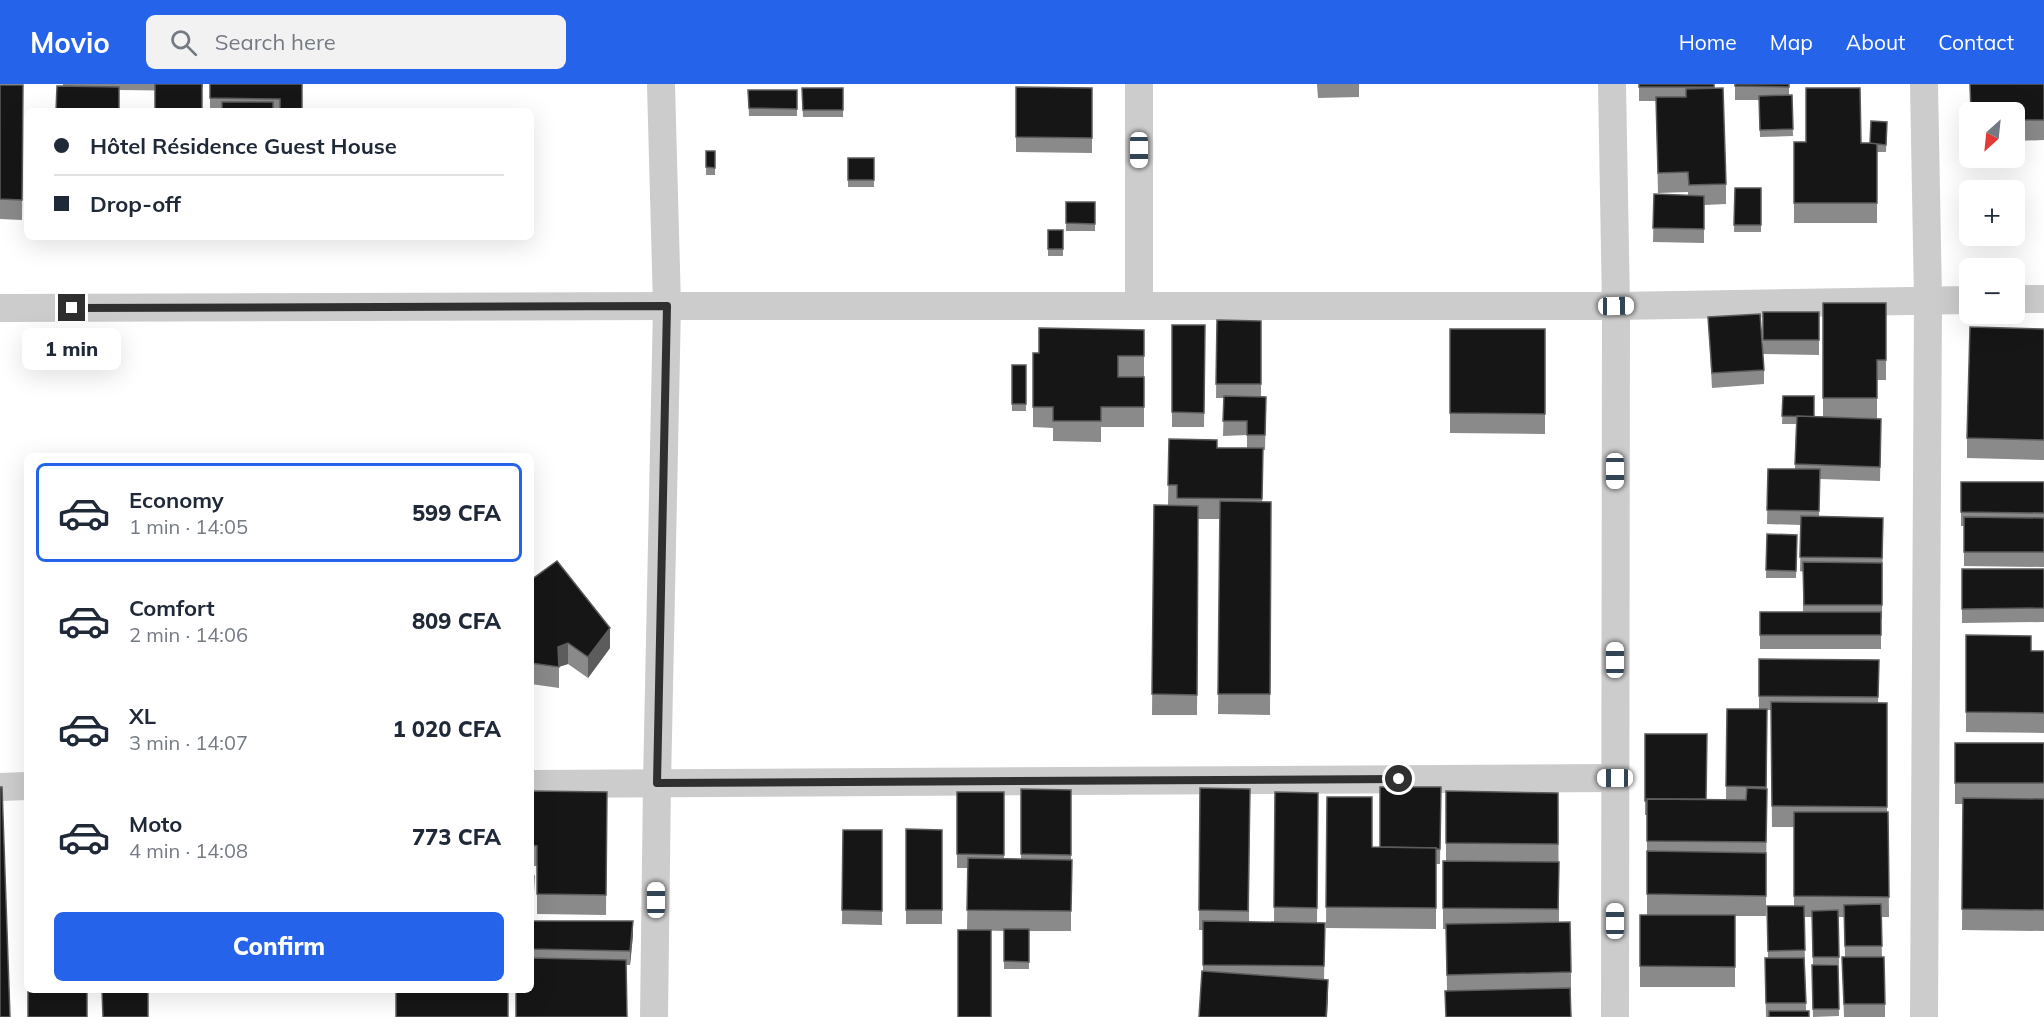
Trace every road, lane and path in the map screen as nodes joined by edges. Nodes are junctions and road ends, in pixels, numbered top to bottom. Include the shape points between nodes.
1 (661, 84) edge
2 (1139, 84) edge
3 (1612, 84) edge
4 (1924, 84) edge
5 (2025, 299) edge
6 (2044, 299) edge
7 (1928, 300) junction
8 (1959, 300) edge
9 (1139, 305) junction
10 (667, 306) junction
11 (1616, 306) junction
12 (0, 308) edge
13 (1615, 778) junction
14 (657, 783) junction
15 (534, 784) edge
16 (24, 786) edge
17 (0, 787) edge
18 (654, 1017) edge
19 (1615, 1017) edge
20 (1924, 1017) edge

1 - 10 street
2 - 9 street
3 - 11 street
4 - 7 street
5 - 6 street
7 - 8 street
7 - 11 street
7 - 20 street
9 - 10 street
9 - 11 street
10 - 12 street
10 - 14 street
11 - 13 street
13 - 14 street
13 - 19 street
14 - 15 street
14 - 18 street
16 - 17 street

